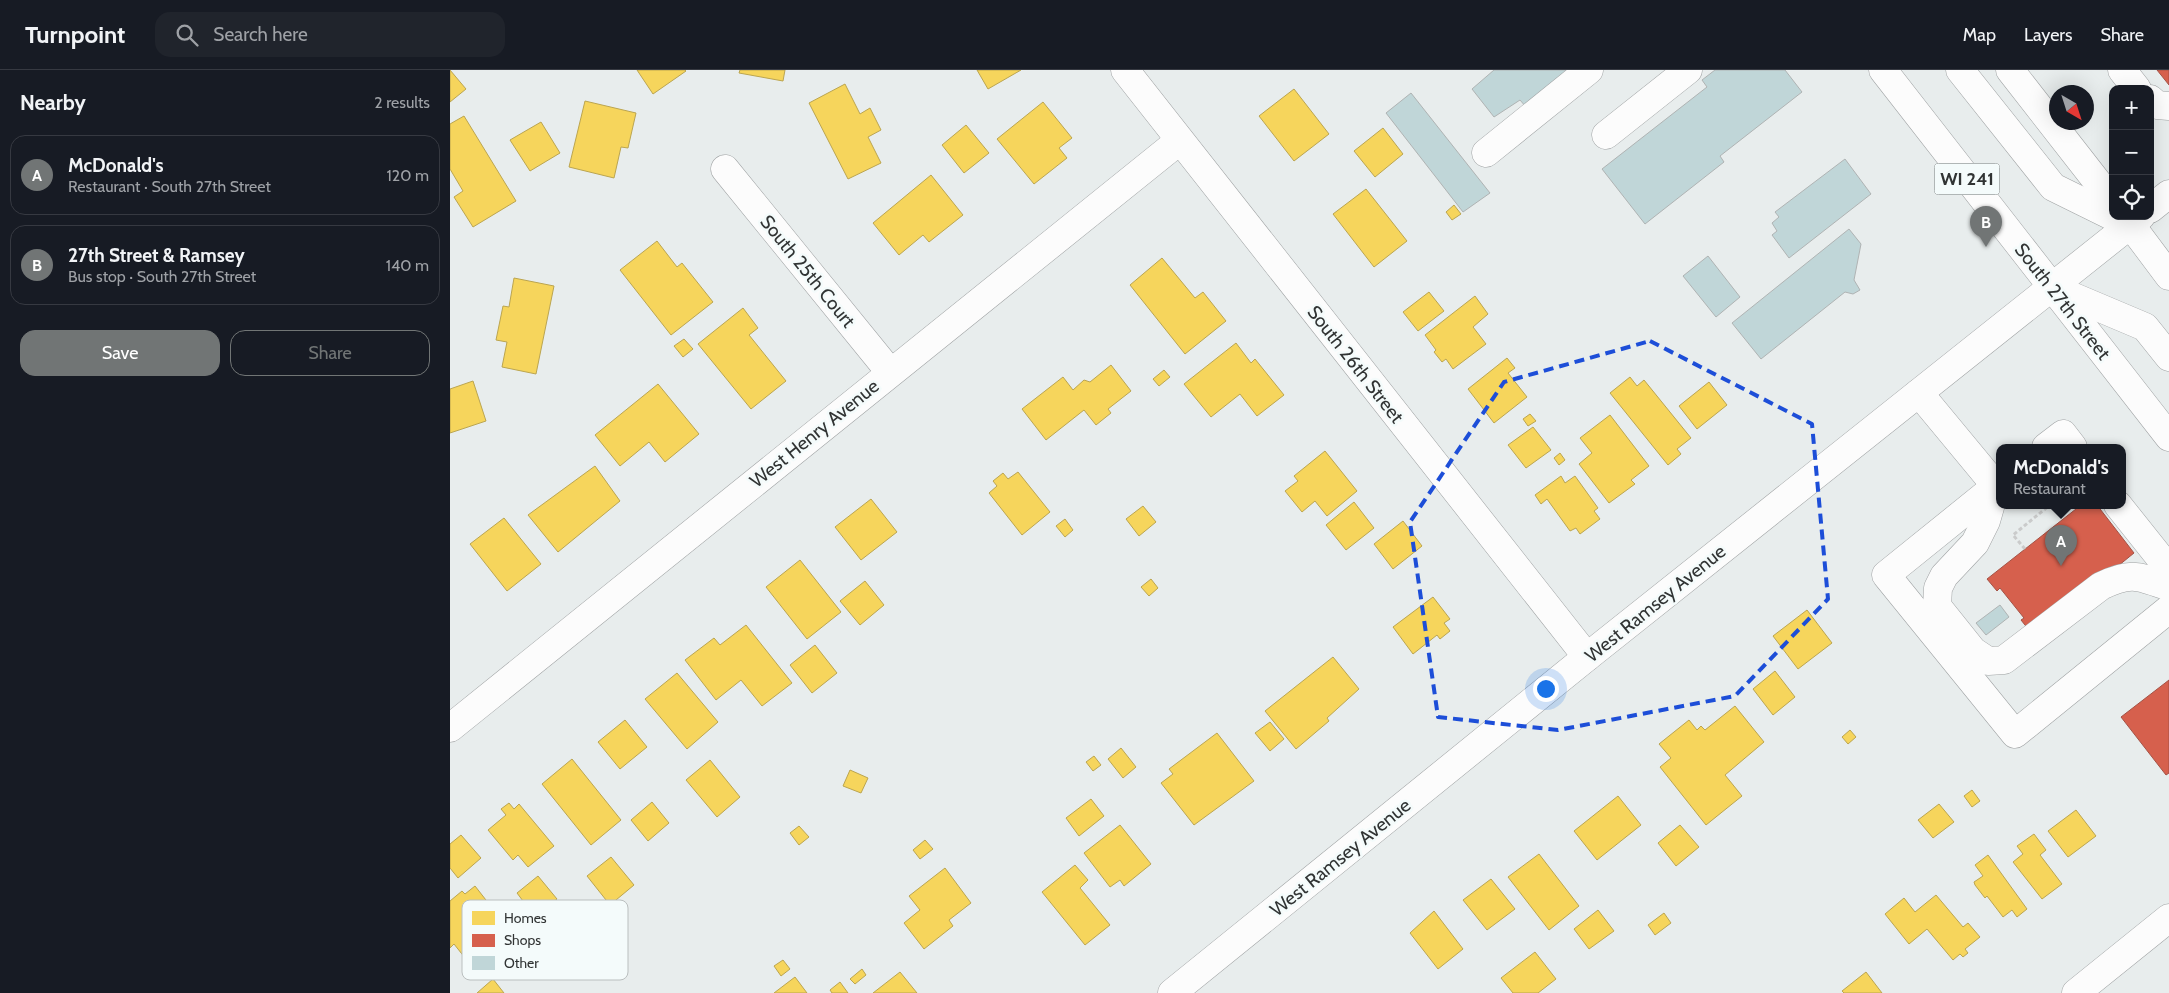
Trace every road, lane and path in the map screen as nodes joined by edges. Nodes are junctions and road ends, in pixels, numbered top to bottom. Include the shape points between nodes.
1 (1125, 70) edge
2 (1589, 70) edge
3 (1688, 70) edge
4 (1883, 70) edge
5 (1960, 70) edge
6 (2010, 70) edge
7 (2122, 70) edge
8 (2134, 85) edge
9 (2154, 102) edge
10 (2169, 106) edge
11 (1606, 135) dead end
12 (1179, 141) junction
13 (1486, 153) dead end
14 (725, 170) dead end
15 (2169, 194) edge
16 (2109, 197) edge
17 (2154, 204) edge
18 (2109, 207) edge
19 (2132, 220) edge
20 (2138, 220) edge
21 (2169, 276) edge
22 (2052, 288) junction
23 (2169, 357) edge
24 (890, 372) junction
25 (1919, 393) junction
26 (2169, 437) edge
27 (2050, 444) edge
28 (2071, 444) edge
29 (1996, 483) edge
30 (1996, 487) edge
31 (1996, 491) edge
32 (2045, 509) edge
33 (2121, 509) edge
34 (2025, 549) dead end
35 (2169, 569) edge
36 (2169, 587) edge
37 (2169, 609) edge
38 (1587, 657) junction
39 (450, 728) edge
40 (2169, 918) edge
41 (1172, 993) edge
42 (2076, 993) edge

1 - 12 street, South 26th Street
2 - 13 street
3 - 11 street
4 - 22 street, South 27th Street / WI 241
5 - 18 street via 2053,187
6 - 16 street
7 - 8 street
9 - 10 street
12 - 24 street, West Henry Avenue
12 - 38 street, South 26th Street
14 - 24 street, South 25th Court
15 - 17 street, West Ramsey Avenue
19 - 22 street, West Ramsey Avenue
20 - 21 street
22 - 23 street via 2145,327
22 - 25 street, West Ramsey Avenue
22 - 26 street, South 27th Street / WI 241
24 - 39 street, West Henry Avenue
25 - 29 street
25 - 38 street, West Ramsey Avenue
27 - 28 street via 2063,434
30 - 37 street via 1886,575 2015,734
31 - 36 street via 1975,544 1944,576 1938,588 1937,606 1973,651 1988,661 2004,660 2101,586 2119,577 2138,576
32 - 34 path via 2013,534
33 - 35 street
38 - 41 street, West Ramsey Avenue
40 - 42 street

